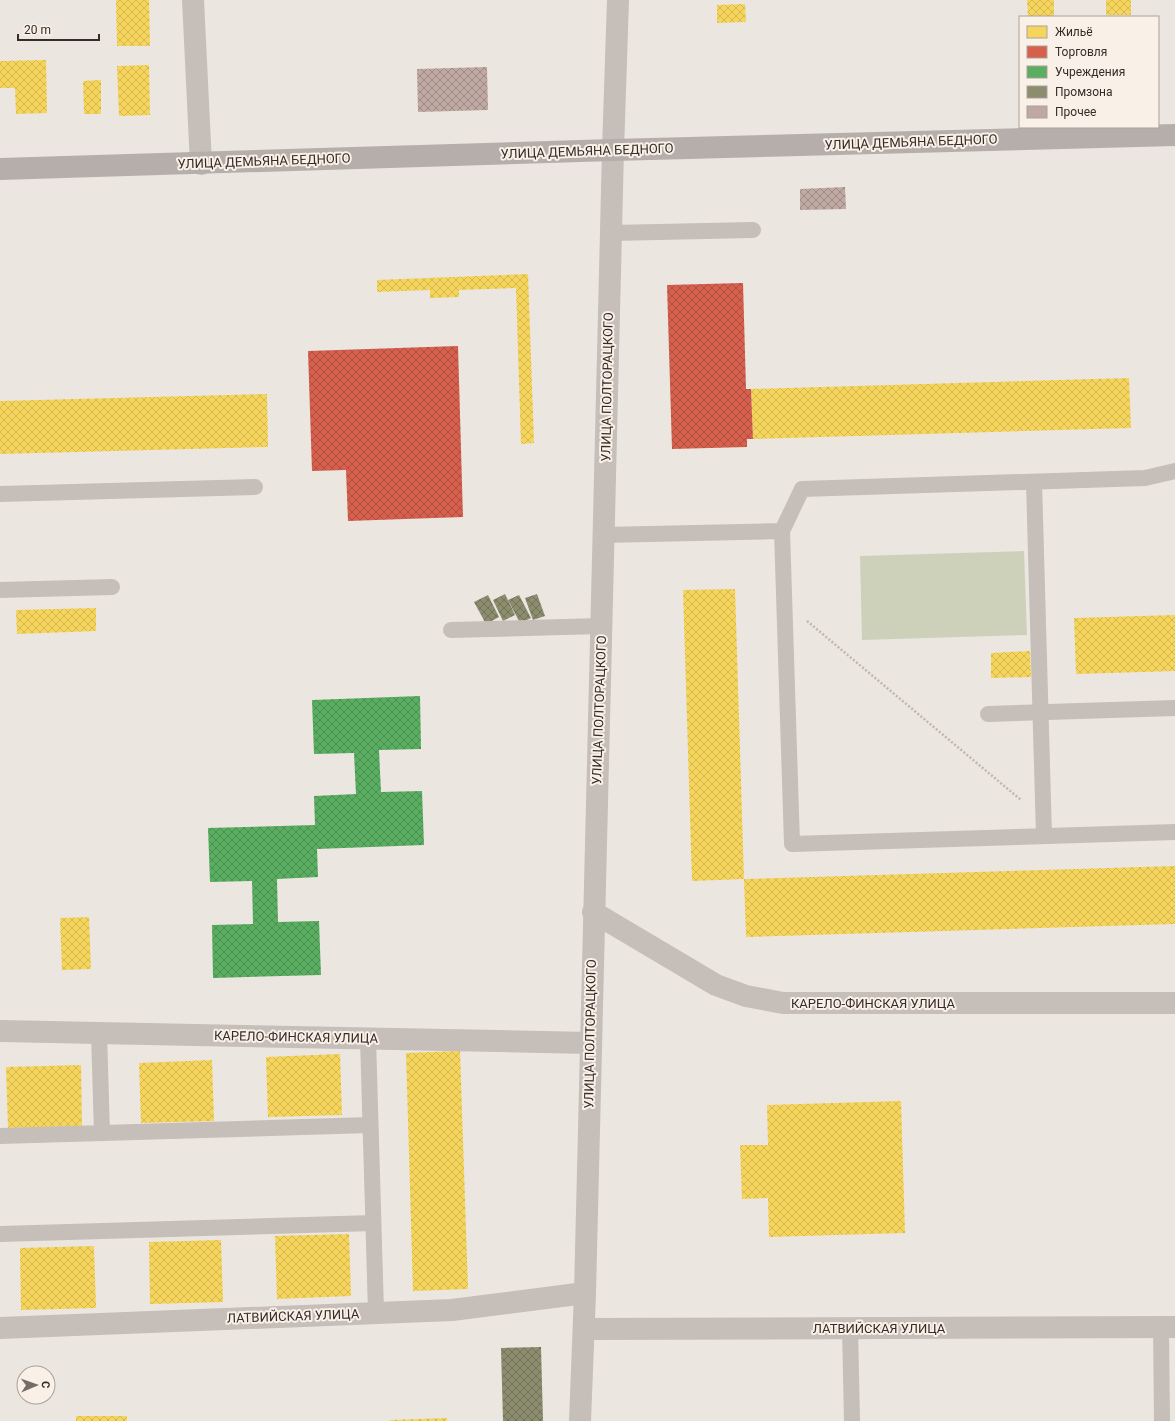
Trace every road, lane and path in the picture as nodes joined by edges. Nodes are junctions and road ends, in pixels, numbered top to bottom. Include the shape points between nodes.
1 (193, 0) edge
2 (618, 0) edge
3 (1175, 135) edge
4 (614, 150) junction
5 (201, 164) junction
6 (0, 169) edge
7 (753, 230) dead end
8 (611, 234) junction
9 (1175, 471) edge
10 (1034, 482) junction
11 (255, 487) dead end
12 (0, 494) edge
13 (782, 530) junction
14 (604, 535) junction
15 (112, 587) dead end
16 (0, 590) edge
17 (784, 602) junction
18 (601, 626) junction
19 (451, 630) dead end
20 (1175, 708) edge
21 (1041, 712) junction
22 (988, 714) dead end
23 (1044, 820) junction
24 (1175, 832) edge
25 (1044, 836) junction
26 (593, 912) junction
27 (1175, 1002) edge
28 (1, 1031) dead end
29 (99, 1033) junction
30 (368, 1038) junction
31 (590, 1043) junction
32 (370, 1125) junction
33 (102, 1133) junction
34 (0, 1136) edge
35 (373, 1223) junction
36 (0, 1234) edge
37 (584, 1293) junction
38 (376, 1312) junction
39 (1168, 1327) edge
40 (0, 1328) edge
41 (850, 1328) junction
42 (584, 1329) junction
43 (580, 1421) edge
44 (852, 1421) edge
45 (1162, 1421) edge

1 - 5 street
2 - 4 street, УЛИЦА ПОЛТОРАЦКОГО
3 - 4 main road, УЛИЦА ДЕМЬЯНА БЕДНОГО
4 - 5 main road, УЛИЦА ДЕМЬЯНА БЕДНОГО
4 - 8 street, УЛИЦА ПОЛТОРАЦКОГО
5 - 6 main road, УЛИЦА ДЕМЬЯНА БЕДНОГО
7 - 8 lane
8 - 14 street, УЛИЦА ПОЛТОРАЦКОГО
9 - 10 lane via 1145,478
10 - 13 lane via 802,489
10 - 21 lane
11 - 12 lane
13 - 14 lane
13 - 17 lane
14 - 18 street, УЛИЦА ПОЛТОРАЦКОГО
15 - 16 lane
17 - 23 path
17 - 25 lane via 792,844
18 - 19 lane
18 - 26 street, УЛИЦА ПОЛТОРАЦКОГО
20 - 21 lane
21 - 22 lane
21 - 23 lane
23 - 25 lane
24 - 25 lane
26 - 27 street, КАРЕЛО-ФИНСКАЯ УЛИЦА via 716,985 746,996 783,1002
26 - 31 street, УЛИЦА ПОЛТОРАЦКОГО
28 - 29 street, КАРЕЛО-ФИНСКАЯ УЛИЦА
29 - 30 street, КАРЕЛО-ФИНСКАЯ УЛИЦА
29 - 33 lane
30 - 31 street, КАРЕЛО-ФИНСКАЯ УЛИЦА
30 - 32 lane
31 - 37 street, УЛИЦА ПОЛТОРАЦКОГО
32 - 33 lane
32 - 35 lane
33 - 34 lane
35 - 36 lane
35 - 38 lane
37 - 38 street, ЛАТВИЙСКАЯ УЛИЦА via 452,1310
37 - 42 street, УЛИЦА ПОЛТОРАЦКОГО
38 - 40 street, ЛАТВИЙСКАЯ УЛИЦА
39 - 41 street, ЛАТВИЙСКАЯ УЛИЦА
39 - 45 lane
41 - 42 street, ЛАТВИЙСКАЯ УЛИЦА
41 - 44 lane
42 - 43 street, УЛИЦА ПОЛТОРАЦКОГО

